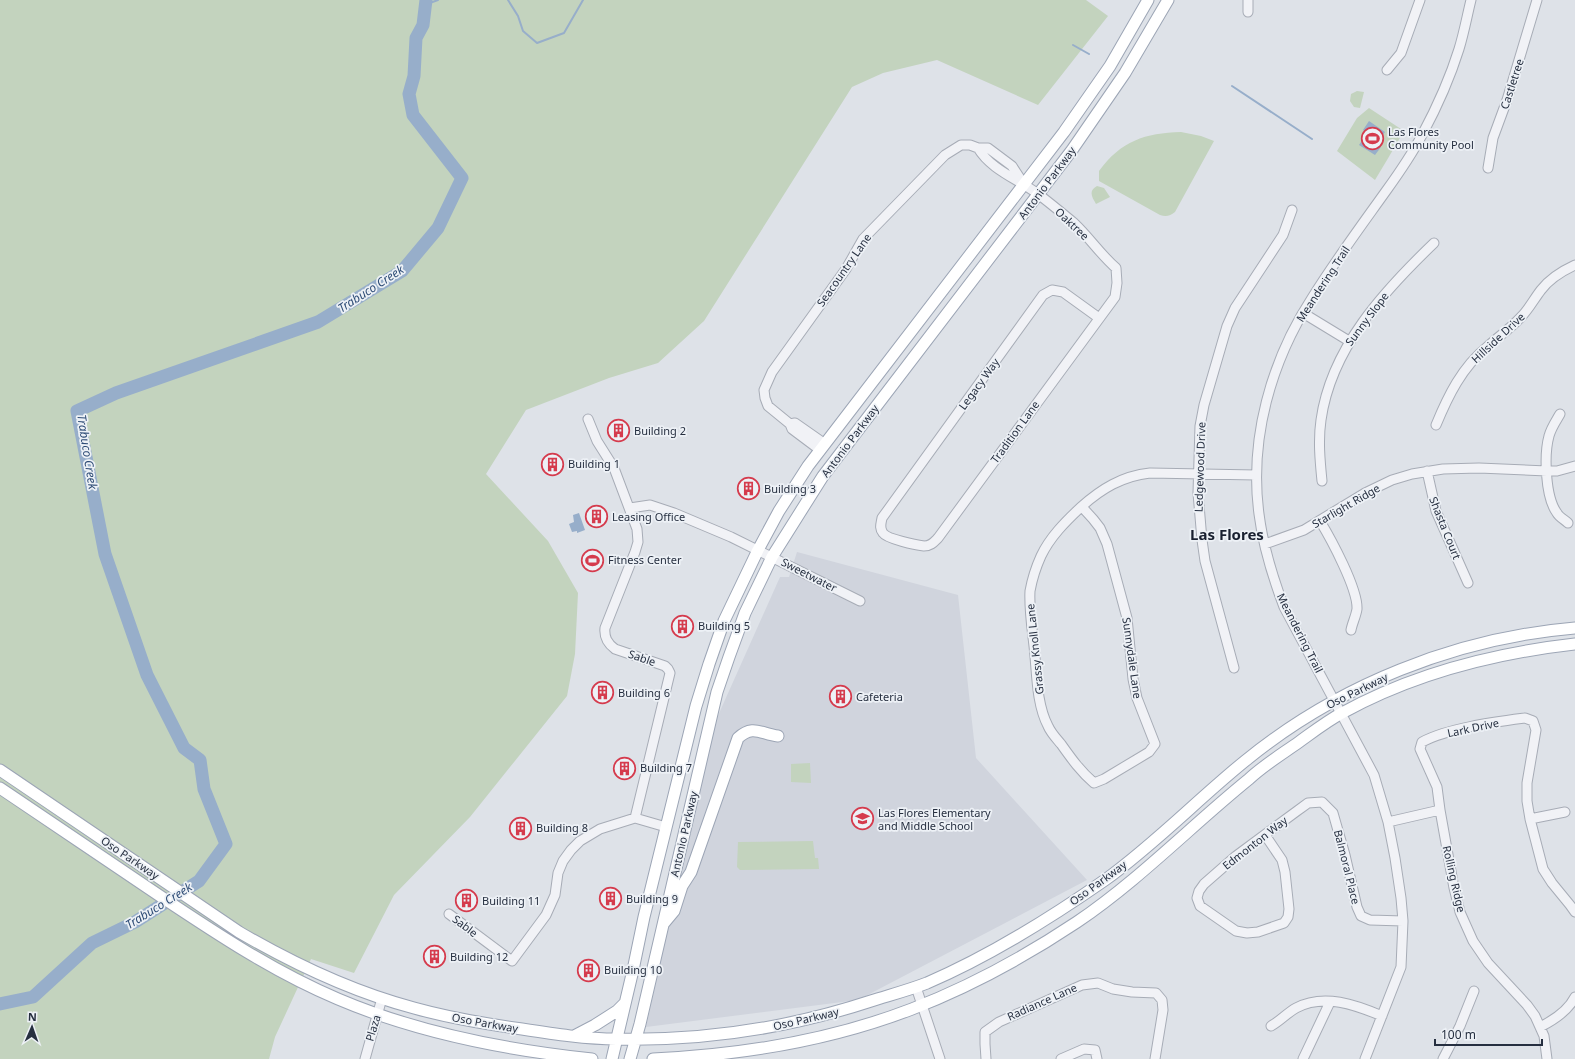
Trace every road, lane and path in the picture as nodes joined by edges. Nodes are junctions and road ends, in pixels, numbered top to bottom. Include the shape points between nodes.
1 (1148, 0) edge
2 (1168, 0) edge
3 (1248, 0) edge
4 (1420, 0) edge
5 (1471, 0) edge
6 (1536, 0) edge
7 (1248, 12) dead end
8 (1388, 70) dead end
9 (1488, 168) dead end
10 (1024, 184) junction
11 (1039, 194) junction
12 (1292, 210) dead end
13 (1434, 243) dead end
14 (1575, 265) edge
15 (1116, 268) joint
16 (1303, 313) junction
17 (1099, 318) junction
18 (1349, 341) junction
19 (1560, 414) dead end
20 (588, 418) dead end
21 (1436, 425) dead end
22 (823, 447) junction
23 (1575, 466) edge
24 (1427, 471) junction
25 (1547, 471) junction
26 (1198, 473) junction
27 (1256, 475) junction
28 (1322, 481) dead end
29 (1082, 507) junction
30 (630, 508) junction
31 (1320, 521) junction
32 (1568, 523) dead end
33 (880, 527) joint
34 (1265, 544) junction
35 (758, 550) junction
36 (772, 556) junction
37 (1468, 584) dead end
38 (860, 601) dead end
39 (1575, 628) edge
40 (1351, 630) dead end
41 (1575, 644) edge
42 (1234, 668) dead end
43 (1335, 700) junction
44 (1342, 713) junction
45 (778, 736) dead end
46 (1420, 749) joint
47 (0, 770) edge
48 (1094, 783) joint
49 (0, 788) edge
50 (1322, 802) joint
51 (1440, 810) junction
52 (1565, 812) dead end
53 (635, 818) junction
54 (1530, 819) junction
55 (1388, 822) junction
56 (666, 826) junction
57 (1265, 835) junction
58 (1575, 912) edge
59 (449, 914) dead end
60 (1403, 921) junction
61 (662, 925) junction
62 (916, 987) junction
63 (1474, 991) dead end
64 (1575, 997) edge
65 (382, 998) junction
66 (1330, 1002) junction
67 (625, 1003) junction
68 (923, 1005) junction
69 (378, 1015) junction
70 (1382, 1016) junction
71 (1271, 1026) dead end
72 (1540, 1027) junction
73 (573, 1036) junction
74 (618, 1039) junction
75 (636, 1039) junction
76 (365, 1059) edge
77 (592, 1059) edge
78 (612, 1059) edge
79 (630, 1059) edge
80 (653, 1059) edge
81 (940, 1059) edge
82 (986, 1059) edge
83 (1061, 1059) edge
84 (1097, 1059) edge
85 (1155, 1059) edge
86 (1303, 1059) edge
87 (1364, 1059) edge
88 (1443, 1059) edge
89 (1547, 1059) edge

1 - 10 main road, Antonio Parkway via 1110,66
2 - 11 main road, Antonio Parkway via 1125,73
3 - 7 street
4 - 8 street via 1401,53
5 - 16 street, Meandering Trail via 1460,48 1422,136
6 - 9 street, Castletree via 1508,100 1493,138
10 - 11 street, Oaktree
10 - 22 main road, Antonio Parkway
10 - 22 street, Seacountry Lane via 1012,166 988,148 961,145 945,155 863,239 846,269 772,372 764,390 768,406 790,424 795,423
11 - 15 street, Oaktree via 1079,228
11 - 36 main road, Antonio Parkway via 823,476
12 - 26 street, Ledgewood Drive via 1283,235 1235,308 1227,326 1204,405 1200,426
13 - 18 street, Sunny Slope via 1400,278
14 - 21 street, Hillside Drive via 1552,279 1521,318 1473,360 1446,400
15 - 17 street, Tradition Lane via 1115,297
16 - 18 street
16 - 27 street, Meandering Trail via 1275,370 1268,392 1262,419
17 - 33 street, Tradition Lane via 932,544 925,546 890,538
17 - 33 street, Legacy Way via 1063,292 1052,290 1043,295 882,518
18 - 28 street, Sunny Slope via 1327,391 1321,420 1319,446
19 - 25 street via 1549,436
20 - 30 street, Sable via 596,440 614,468
22 - 35 main road, Antonio Parkway via 779,511
23 - 25 street, Starlight Ridge
24 - 25 street, Starlight Ridge via 1479,468
24 - 31 street, Starlight Ridge via 1392,480 1365,492
24 - 37 street, Shasta Court via 1436,511
25 - 32 street via 1550,499 1557,513
26 - 27 street, Grassy Knoll Lane
26 - 29 street, Grassy Knoll Lane via 1150,473 1132,476 1108,486
26 - 42 street, Ledgewood Drive via 1199,518 1205,561
27 - 34 street, Meandering Trail via 1259,515
29 - 48 street, Grassy Knoll Lane via 1057,530 1040,557 1030,591 1030,606 1043,714 1048,727 1078,767
29 - 48 street, Sunnydale Lane via 1100,528 1107,544 1127,618 1137,698 1155,744 1150,752
30 - 35 street via 650,505
30 - 53 street, Sable via 637,529 638,542 611,609 604,634 615,649 665,666 670,673
31 - 34 street, Starlight Ridge via 1304,530
31 - 40 street via 1354,592 1357,609
34 - 43 street, Meandering Trail via 1284,607
35 - 36 street, Sweetwater
35 - 56 main road, Antonio Parkway via 724,621 709,664
36 - 38 street, Sweetwater
36 - 61 main road, Antonio Parkway via 745,613 717,692
39 - 43 main road, Oso Parkway via 1499,639 1458,649 1422,661
41 - 44 main road, Oso Parkway via 1516,652 1452,668 1394,689
43 - 44 street, Meandering Trail
43 - 62 main road, Oso Parkway via 1290,728 1245,761 1109,877 1076,900 1007,942
44 - 55 street, Meandering Trail via 1374,775
44 - 68 main road, Oso Parkway via 1286,750 1250,778 1182,838 1078,921 1036,948
45 - 61 main road via 757,730 744,733 738,738 691,872 682,886 674,911
46 - 51 street, Rolling Ridge via 1437,786
46 - 54 street, Lark Drive via 1422,742 1428,738 1467,727 1525,718 1533,721 1536,730 1526,783
47 - 65 main road, Oso Parkway via 239,932 304,966
49 - 69 main road, Oso Parkway via 230,942 292,978
50 - 57 street, Edmonton Way via 1308,803
50 - 60 street, Balmoral Place via 1332,813 1361,916 1370,920
51 - 55 street
51 - 72 street, Rolling Ridge via 1460,912 1473,941 1488,963 1527,1005
52 - 54 street
53 - 56 street
53 - 59 street, Sable via 600,829 580,841 571,850 558,873 555,895 546,914 512,961
54 - 58 street via 1543,869
55 - 60 street, Meandering Trail
56 - 67 main road, Antonio Parkway
57 - 57 street, Edmonton Way via 1282,860 1286,872 1288,917 1284,923 1258,932 1236,931 1200,906 1197,898 1199,891 1236,856
60 - 70 street, Meandering Trail via 1400,968
61 - 75 main road, Antonio Parkway
62 - 68 street
62 - 75 main road, Oso Parkway via 832,1014 787,1024 713,1035
63 - 88 street
64 - 72 street via 1561,1014
65 - 69 street, Plaza
65 - 73 main road, Oso Parkway via 412,1008 477,1023
66 - 70 street via 1356,1005
66 - 71 street via 1320,1001 1297,1007
66 - 86 street
67 - 73 main road via 596,1025
67 - 74 main road, Antonio Parkway
68 - 80 main road, Oso Parkway via 802,1041 740,1051
68 - 81 street
69 - 76 street, Plaza
69 - 77 main road, Oso Parkway via 432,1031 483,1042
70 - 87 street, Meandering Trail
72 - 89 street, Rolling Ridge
73 - 74 main road, Oso Parkway
74 - 75 main road, Oso Parkway
74 - 78 main road, Antonio Parkway
75 - 79 main road, Antonio Parkway
82 - 85 street, Radiance Lane via 985,1032 1000,1022 1082,984 1098,983 1119,990 1156,993 1162,1000 1163,1010
83 - 84 street via 1084,1049 1095,1050

